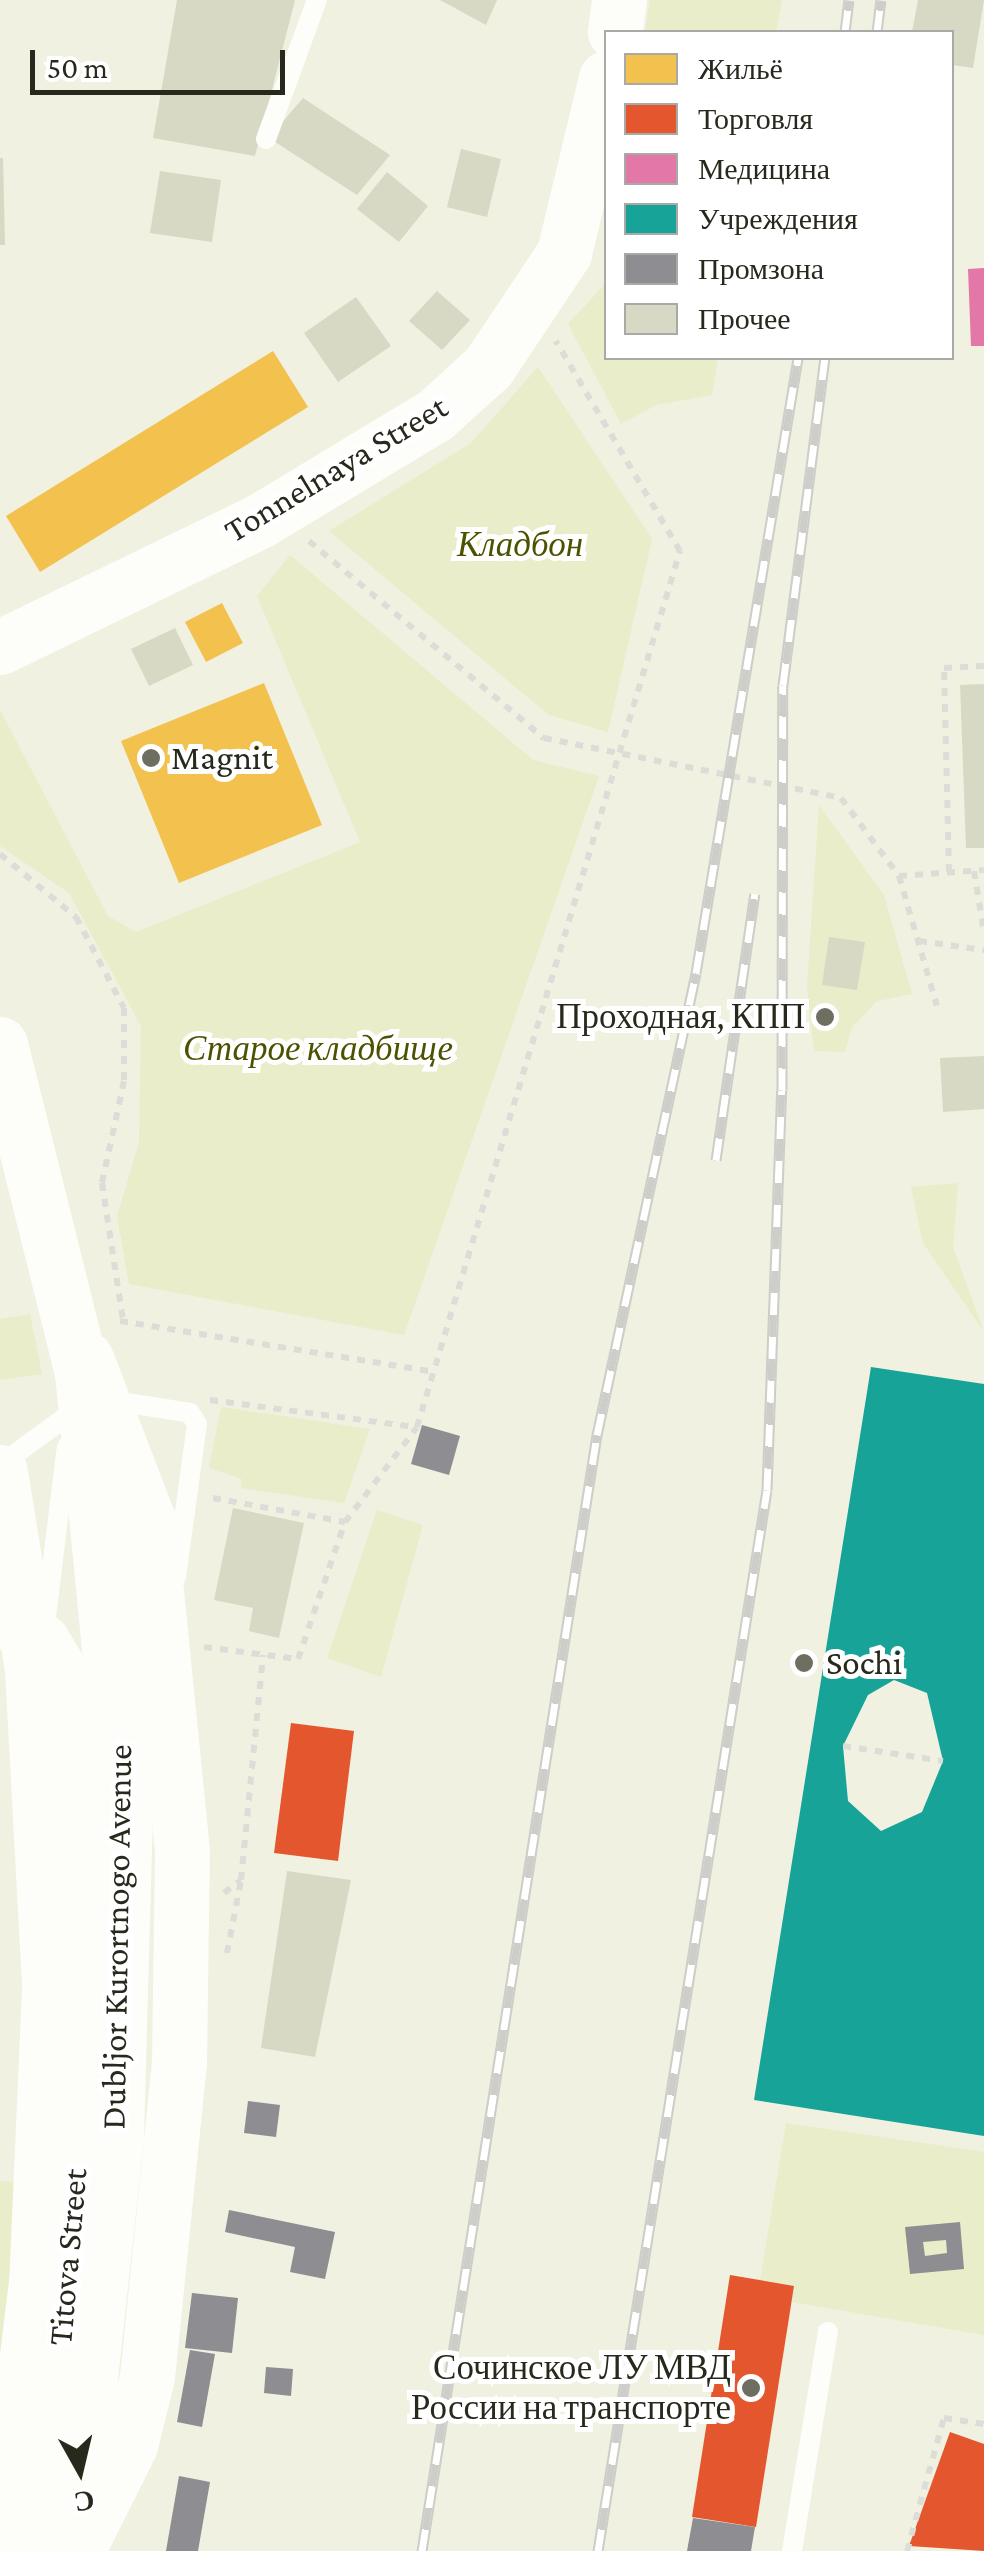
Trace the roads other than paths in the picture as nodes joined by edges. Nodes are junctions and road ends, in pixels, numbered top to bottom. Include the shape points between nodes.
1 (318, 0) edge
2 (619, 0) edge
3 (615, 30) edge
4 (604, 86) edge
5 (266, 139) dead end
6 (0, 646) edge
7 (1, 1060) edge
8 (96, 1322) junction
9 (70, 1414) junction
10 (0, 1468) edge
11 (34, 1641) edge
12 (76, 1722) junction
13 (828, 2332) dead end
14 (3, 2551) edge
15 (35, 2551) edge
16 (74, 2551) edge
17 (792, 2551) edge

1 - 5 lane
2 - 3 main road
4 - 6 main road, Tonnelnaya Street via 564,253 537,307 488,367 436,415 260,520
7 - 8 main road
8 - 16 main road, Dubljor Kurortnogo Avenue via 124,1813 116,2138
8 - 16 main road via 159,1576 182,1851 179,2063 147,2376 130,2445
9 - 10 lane
9 - 11 lane
9 - 12 lane via 114,1400 190,1413 198,1424 166,1643 169,1676 118,1681
10 - 14 main road via 35,1707 48,1988 46,2154
11 - 12 main road, Titova Street
12 - 15 main road, Titova Street via 90,1979 69,2280
13 - 17 lane

